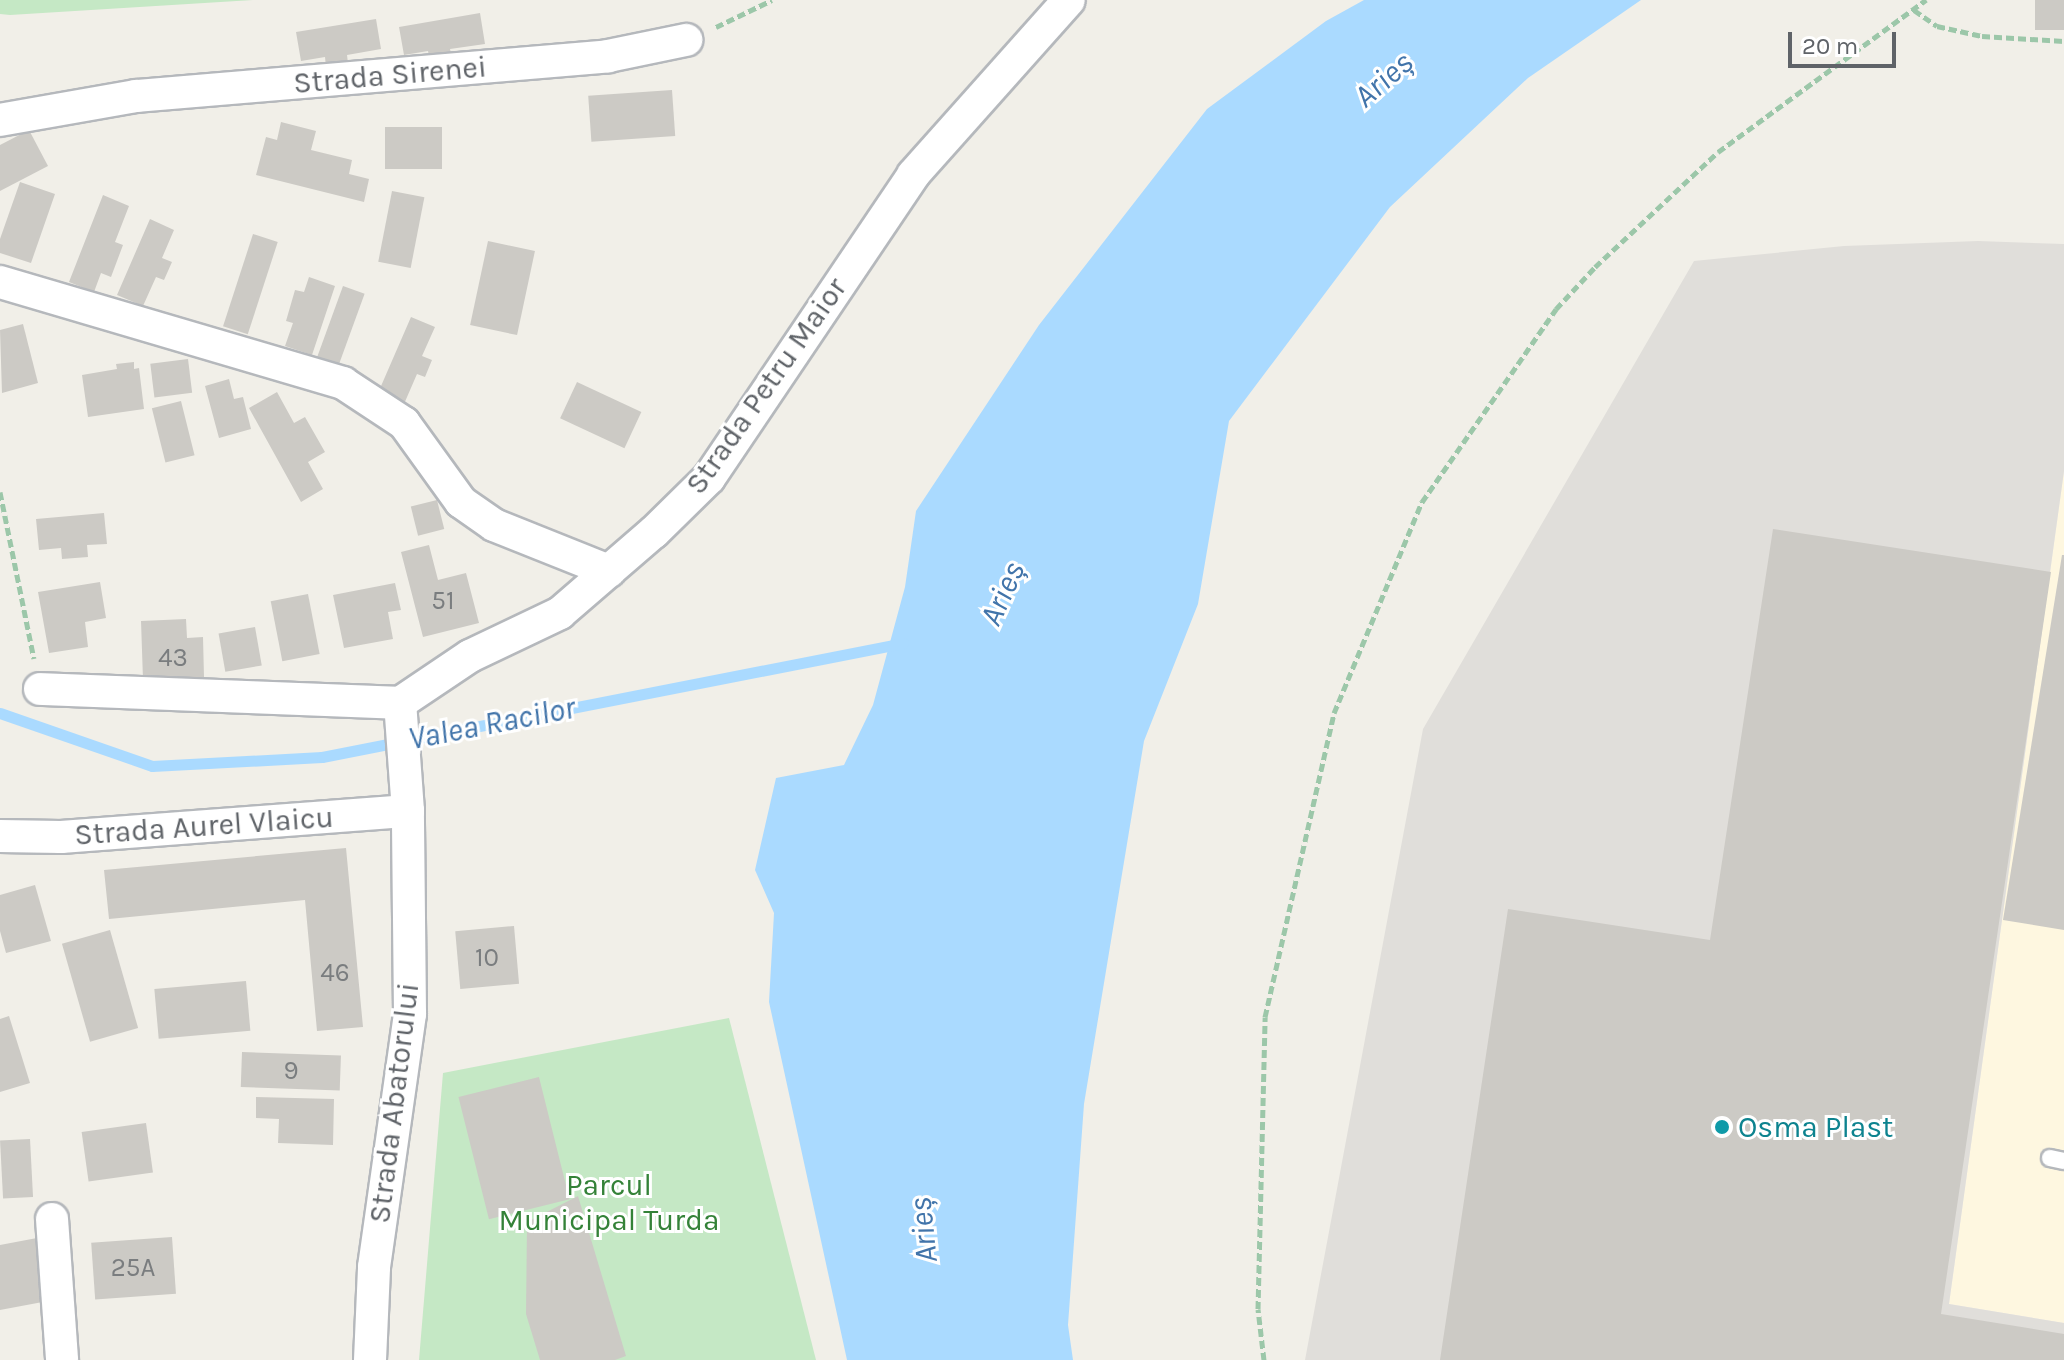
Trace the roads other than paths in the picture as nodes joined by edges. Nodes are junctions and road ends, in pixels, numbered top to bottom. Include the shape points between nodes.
1 (1069, 0) edge
2 (686, 40) road end
3 (0, 120) edge
4 (0, 282) edge
5 (609, 571) junction
6 (40, 689) road end
7 (400, 703) junction
8 (408, 811) junction
9 (0, 836) edge
10 (52, 1219) dead end
11 (62, 1360) edge
12 (370, 1360) edge

1 - 5 street, Strada Petru Maior via 913,175 709,478
2 - 3 street, Strada Sirenei via 608,56 136,96
4 - 5 street via 343,383 404,423 461,502 483,517
5 - 7 street, Strada Petru Maior via 560,613 470,656
6 - 7 street
7 - 8 street, Strada Abatorului
8 - 9 street, Strada Aurel Vlaicu via 61,837
8 - 12 street, Strada Abatorului via 410,1014 374,1267
10 - 11 street

